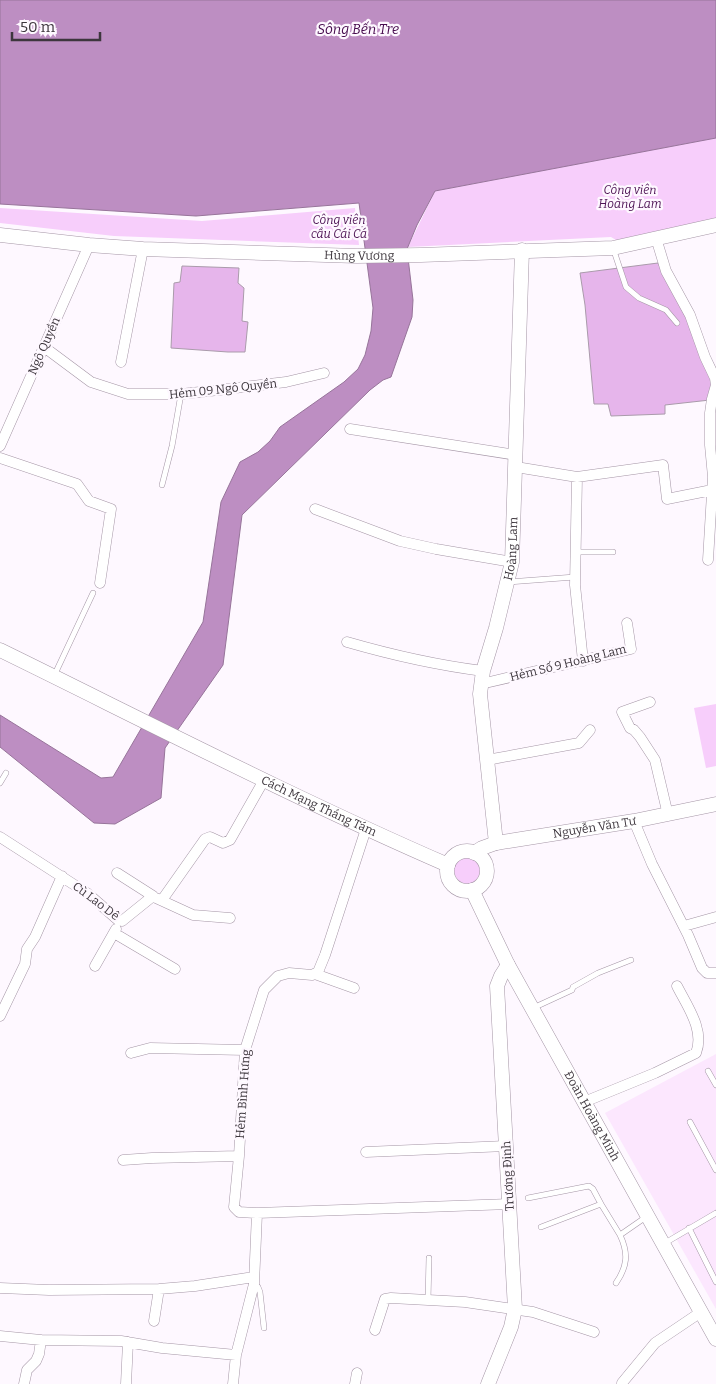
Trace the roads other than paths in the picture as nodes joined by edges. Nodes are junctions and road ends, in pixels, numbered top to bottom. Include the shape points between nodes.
1 (716, 225) edge
2 (0, 235) edge
3 (656, 238) junction
4 (88, 246) junction
5 (142, 248) junction
6 (613, 248) junction
7 (522, 250) junction
8 (677, 323) dead end
9 (44, 347) junction
10 (121, 362) dead end
11 (324, 373) dead end
12 (181, 394) junction
13 (350, 430) dead end
14 (0, 446) edge
15 (0, 458) edge
16 (516, 461) junction
17 (577, 477) junction
18 (162, 485) dead end
19 (712, 490) junction
20 (315, 509) dead end
21 (575, 552) junction
22 (613, 552) dead end
23 (708, 560) dead end
24 (512, 562) junction
25 (574, 577) junction
26 (508, 582) junction
27 (100, 583) dead end
28 (93, 593) dead end
29 (627, 623) dead end
30 (347, 642) dead end
31 (0, 650) edge
32 (583, 661) junction
33 (54, 676) junction
34 (482, 677) junction
35 (650, 702) dead end
36 (590, 730) dead end
37 (487, 760) junction
38 (6, 773) dead end
39 (264, 780) junction
40 (0, 783) edge
41 (716, 804) edge
42 (668, 814) junction
43 (634, 821) junction
44 (366, 829) junction
45 (0, 837) edge
46 (496, 843) junction
47 (474, 853) junction
48 (448, 865) junction
49 (117, 873) dead end
50 (62, 876) junction
51 (472, 890) junction
52 (158, 898) junction
53 (716, 917) edge
54 (230, 918) dead end
55 (120, 921) junction
56 (684, 926) junction
57 (114, 933) junction
58 (630, 960) dead end
59 (95, 966) dead end
60 (508, 966) junction
61 (175, 968) dead end
62 (716, 973) edge
63 (315, 974) junction
64 (677, 986) dead end
65 (354, 988) dead end
66 (532, 1008) junction
67 (0, 1016) edge
68 (245, 1050) junction
69 (131, 1053) dead end
70 (708, 1071) dead end
71 (716, 1085) edge
72 (584, 1102) junction
73 (690, 1122) dead end
74 (506, 1146) junction
75 (366, 1152) dead end
76 (239, 1156) junction
77 (123, 1160) dead end
78 (716, 1170) edge
79 (528, 1198) dead end
80 (510, 1204) junction
81 (601, 1204) junction
82 (257, 1213) junction
83 (716, 1213) edge
84 (648, 1215) junction
85 (541, 1227) dead end
86 (689, 1228) junction
87 (620, 1236) junction
88 (664, 1243) junction
89 (428, 1258) dead end
90 (254, 1280) junction
91 (716, 1282) edge
92 (616, 1283) dead end
93 (0, 1288) edge
94 (159, 1289) junction
95 (428, 1300) junction
96 (516, 1309) junction
97 (701, 1312) junction
98 (154, 1320) dead end
99 (264, 1328) dead end
100 (375, 1330) dead end
101 (594, 1332) dead end
102 (0, 1336) edge
103 (41, 1340) junction
104 (716, 1340) edge
105 (128, 1342) junction
106 (236, 1356) junction
107 (357, 1373) dead end
108 (622, 1383) edge
109 (24, 1384) edge
110 (126, 1384) edge
111 (233, 1384) edge
112 (355, 1384) edge
113 (488, 1384) edge

1 - 3 street, Hùng Vương
2 - 4 street, Hùng Vương
3 - 6 street, Hùng Vương
3 - 19 street via 666,271 690,315 715,378 710,413
4 - 5 street, Hùng Vương
4 - 9 street, Ngô Quyền
5 - 7 street, Hùng Vương via 357,256
5 - 10 street
6 - 7 street, Hùng Vương
6 - 8 lane via 626,286 639,298 666,310
7 - 16 street, Hoàng Lam
9 - 12 street, Hẻm 09 Ngô Quyền via 91,382 128,394
9 - 14 street, Ngô Quyền
11 - 12 street, Hẻm 09 Ngô Quyền via 286,382
12 - 18 lane
13 - 16 street
15 - 27 street via 77,484 88,501 111,509
16 - 17 street
16 - 24 street, Hoàng Lam
17 - 19 street via 663,465 667,499
17 - 21 street
19 - 23 street
20 - 24 street via 400,541
21 - 22 lane
21 - 25 street
24 - 26 street, Hoàng Lam
25 - 26 lane
25 - 32 street
26 - 34 street, Hoàng Lam
28 - 33 lane
29 - 32 street, Hẻm Số 9 Hoàng Lam via 631,649
30 - 34 street, Hẻm Số 9 Hoàng Lam
31 - 33 street
32 - 34 street, Hẻm Số 9 Hoàng Lam
33 - 39 street, Cách Mạng Tháng Tám
34 - 37 street, Hoàng Lam via 480,694
35 - 42 street via 622,712 655,760
36 - 37 street via 580,743
37 - 46 street, Hoàng Lam
38 - 40 lane
39 - 44 street, Cách Mạng Tháng Tám
39 - 52 street, Cù Lao Dê via 230,840 222,843 210,837 205,839
41 - 42 street, Nguyễn Văn Tư
42 - 43 street, Nguyễn Văn Tư
43 - 46 street, Nguyễn Văn Tư
43 - 56 street
44 - 48 street, Cách Mạng Tháng Tám
44 - 63 street via 325,955
45 - 50 street, Cù Lao Dê
46 - 47 street, Nguyễn Văn Tư
47 - 48 street via 462,852
47 - 51 street via 484,861 487,872 482,884
48 - 51 street via 449,879 453,884
49 - 52 street
50 - 55 street, Cù Lao Dê
50 - 67 street
51 - 60 street, Đoàn Hoàng Minh
52 - 54 street via 193,915
52 - 55 street, Cù Lao Dê
53 - 56 street
55 - 57 street
56 - 62 street via 702,968 707,973
57 - 59 street
57 - 61 street
58 - 66 lane
60 - 66 street, Đoàn Hoàng Minh
60 - 74 street, Trương Định via 497,986
63 - 65 street, Hẻm Bình Hưng
63 - 68 street, Hẻm Bình Hưng via 278,976 264,990
64 - 72 street via 698,1029 696,1053
66 - 72 street, Đoàn Hoàng Minh
68 - 69 street via 163,1048
68 - 76 street, Hẻm Bình Hưng
70 - 71 lane
72 - 84 street, Đoàn Hoàng Minh
73 - 78 lane
74 - 75 street
74 - 80 street, Trương Định
76 - 77 street
76 - 82 street, Hẻm Bình Hưng via 234,1207 239,1212
79 - 81 lane via 589,1186
80 - 82 street
80 - 96 street, Trương Định
81 - 85 lane
81 - 87 lane
82 - 90 street
83 - 86 lane
84 - 87 lane
84 - 88 street, Đoàn Hoàng Minh
86 - 88 lane
86 - 91 lane
87 - 92 lane via 624,1244 625,1264
88 - 97 street, Đoàn Hoàng Minh
89 - 95 lane
90 - 94 street
90 - 99 lane via 260,1292
90 - 106 street
93 - 94 street
94 - 98 street
95 - 96 street
95 - 100 street via 385,1300
96 - 101 street
96 - 113 street, Trương Định
97 - 104 street, Đoàn Hoàng Minh
97 - 108 street via 655,1343
102 - 103 street
103 - 105 street
103 - 109 street via 39,1354 27,1370
105 - 106 street
105 - 110 street
106 - 111 street
107 - 112 street

